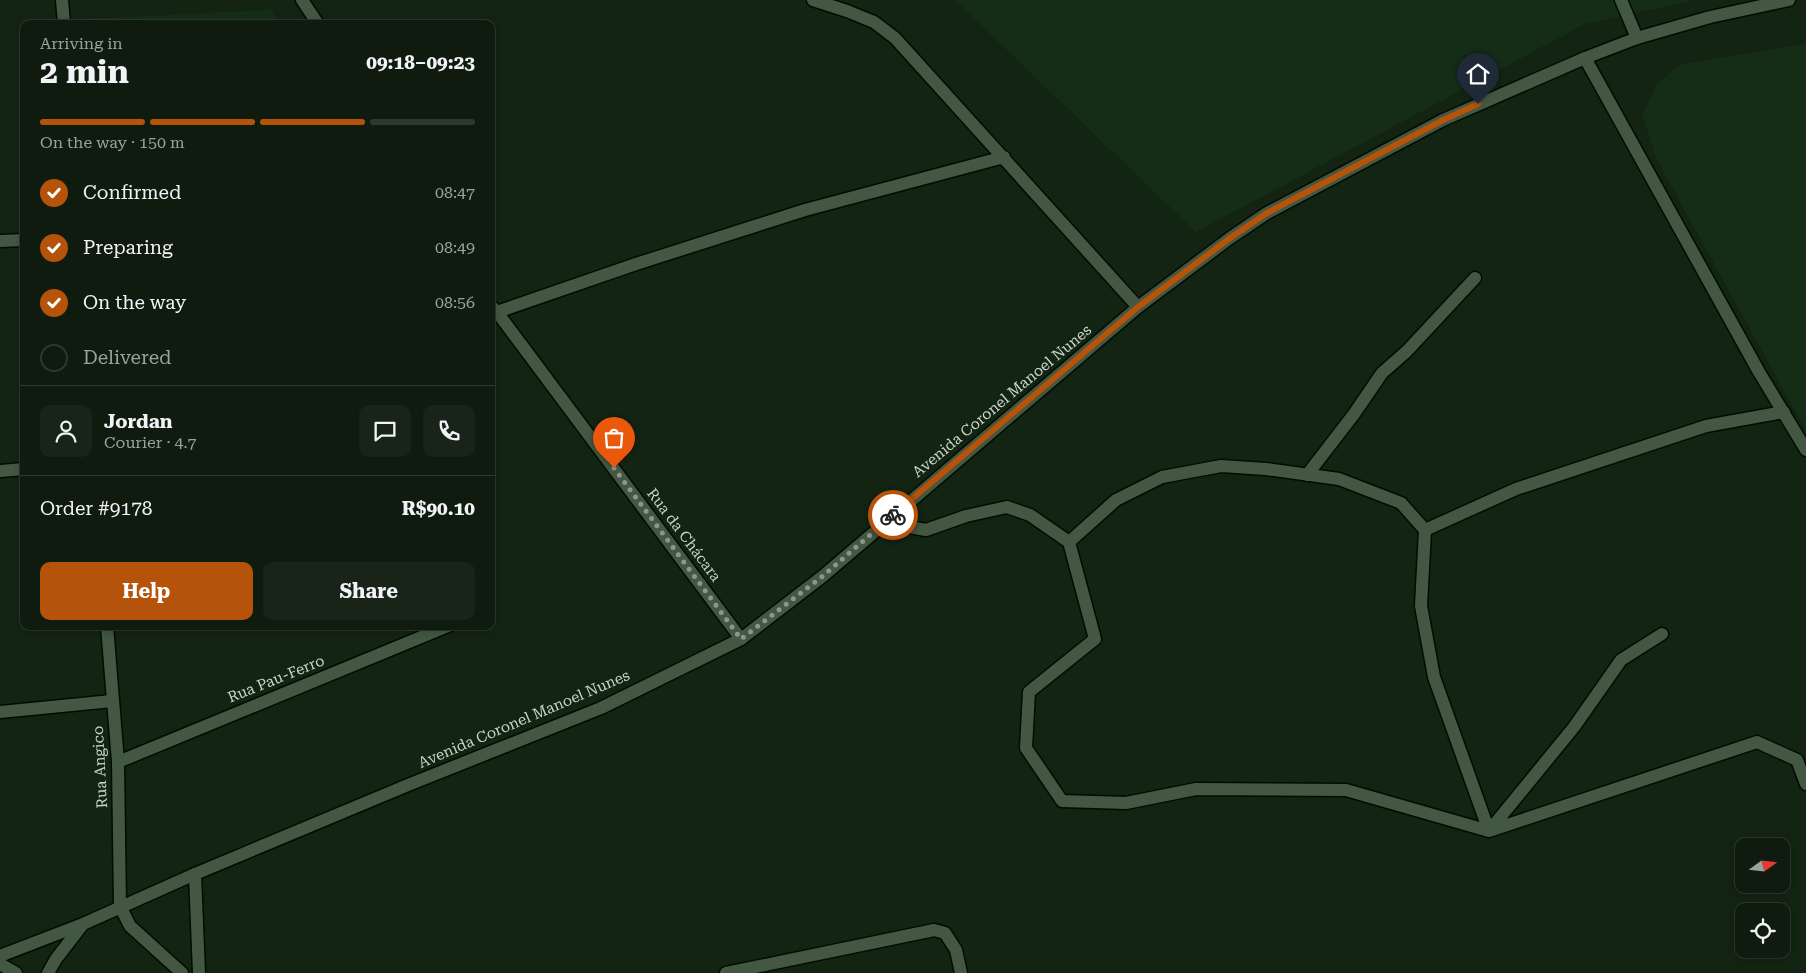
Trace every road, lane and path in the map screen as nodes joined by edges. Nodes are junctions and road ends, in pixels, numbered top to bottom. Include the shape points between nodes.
1 (62, 0) edge
2 (302, 0) edge
3 (813, 0) edge
4 (1621, 0) edge
5 (1789, 0) edge
6 (64, 20) edge
7 (315, 20) edge
8 (1637, 38) junction
9 (1585, 58) junction
10 (1004, 157) junction
11 (20, 240) edge
12 (0, 241) edge
13 (1475, 278) dead end
14 (1138, 307) junction
15 (495, 309) edge
16 (495, 310) edge
17 (1784, 412) junction
18 (1806, 450) edge
19 (20, 469) edge
20 (0, 471) edge
21 (1307, 475) junction
22 (896, 512) junction
23 (1425, 530) junction
24 (1069, 542) junction
25 (107, 630) edge
26 (438, 630) edge
27 (1662, 634) dead end
28 (741, 639) junction
29 (112, 701) junction
30 (0, 712) edge
31 (118, 762) junction
32 (1806, 784) edge
33 (1489, 831) junction
34 (195, 874) junction
35 (120, 906) junction
36 (83, 924) junction
37 (0, 956) edge
38 (0, 964) edge
39 (751, 970) edge
40 (16, 973) edge
41 (48, 973) edge
42 (182, 973) edge
43 (199, 973) edge
44 (726, 973) edge
45 (961, 973) edge

1 - 6 street
2 - 7 street
3 - 10 street via 874,22 895,38
4 - 8 street
5 - 8 street, Avenida Coronel Manoel Nunes via 1710,17
8 - 9 street, Avenida Coronel Manoel Nunes
9 - 14 street, Avenida Coronel Manoel Nunes via 1443,120 1267,213
9 - 17 street
10 - 14 street
10 - 15 street via 805,210
11 - 12 street
13 - 21 street via 1382,373
14 - 22 street, Avenida Coronel Manoel Nunes
16 - 28 street, Rua da Chácara
17 - 18 street
17 - 23 street via 1706,426 1516,489
19 - 20 street
21 - 23 street via 1339,479 1401,503
21 - 24 street via 1221,466 1162,476 1116,500
22 - 24 street via 909,527 926,530 966,516 1007,508 1030,515
22 - 28 street, Avenida Coronel Manoel Nunes via 823,576
23 - 33 street via 1421,606 1434,677
24 - 33 street via 1095,639 1029,692 1026,748 1062,801 1126,803 1196,789 1346,790
25 - 29 street, Rua Angico
26 - 31 street, Rua Pau-Ferro
27 - 33 street via 1620,660 1574,728
28 - 34 street, Avenida Coronel Manoel Nunes via 601,708
29 - 30 street
29 - 31 street, Rua Angico
31 - 35 street, Rua Angico
32 - 33 street via 1796,760 1756,742
34 - 35 street, Avenida Coronel Manoel Nunes
34 - 43 street
35 - 36 street, Avenida Coronel Manoel Nunes
35 - 42 street via 130,926
36 - 37 street, Avenida Coronel Manoel Nunes
36 - 41 street, Avenida Coronel Manoel Nunes
38 - 40 street
39 - 44 street
39 - 45 street via 934,930 945,933 956,950

